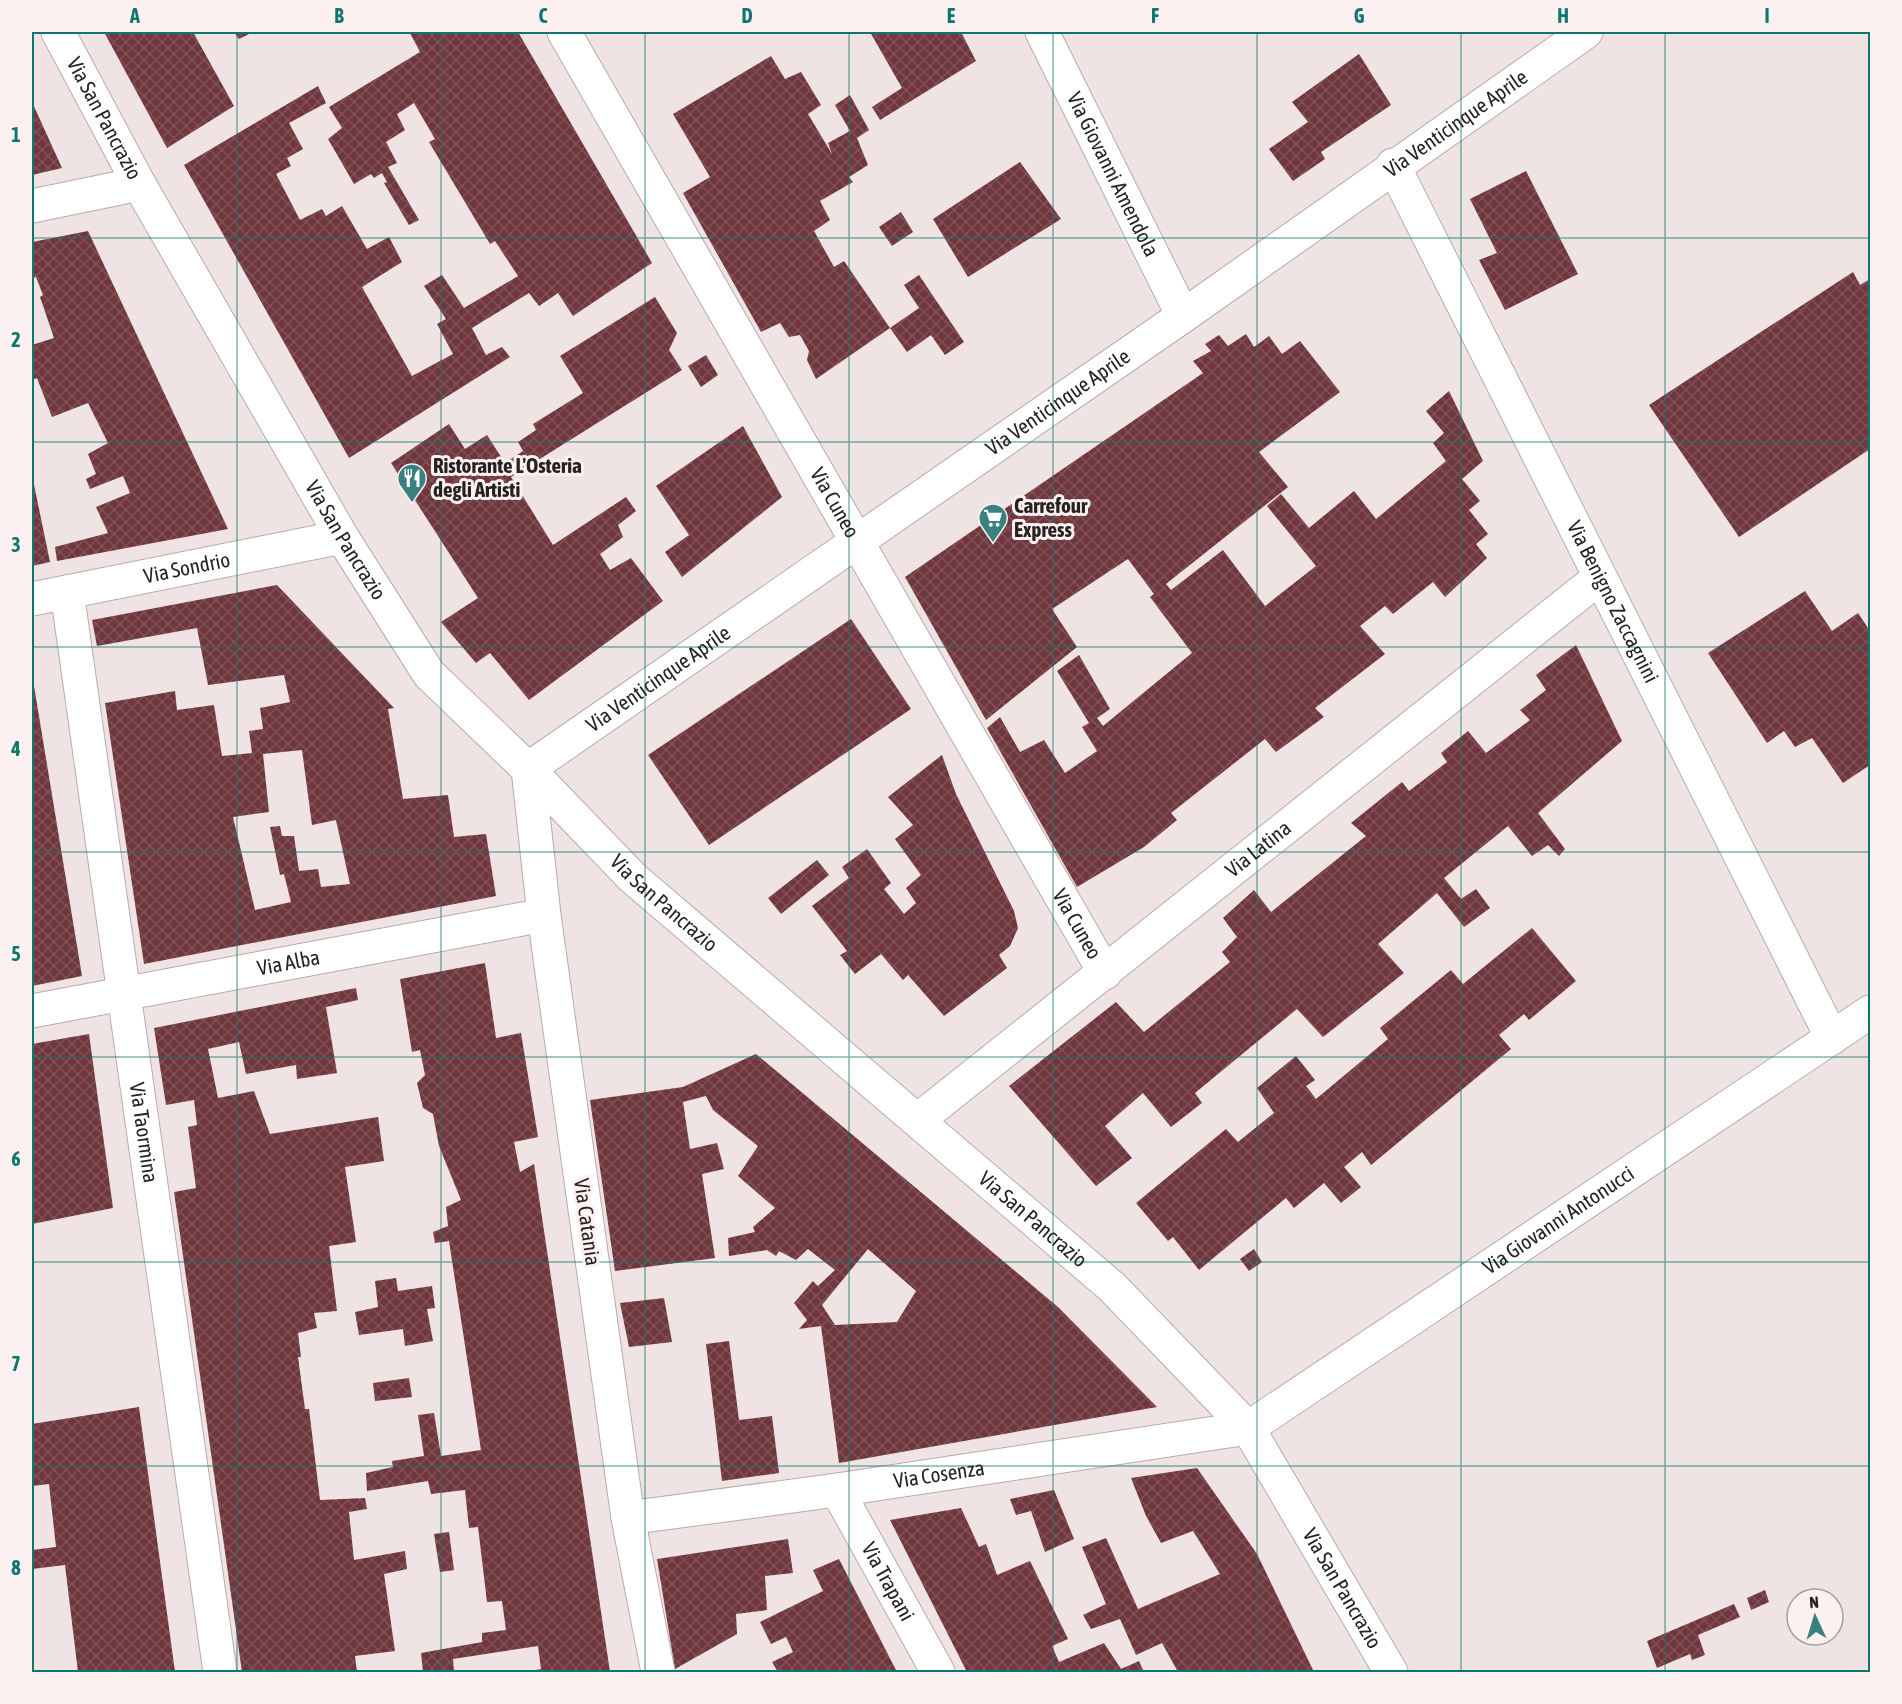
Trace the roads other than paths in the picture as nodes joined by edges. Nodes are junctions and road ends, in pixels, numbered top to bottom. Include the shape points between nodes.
1 (58, 32) edge
2 (564, 32) edge
3 (1042, 32) edge
4 (1586, 32) edge
5 (1393, 165) junction
6 (139, 184) junction
7 (32, 206) edge
8 (1183, 316) junction
9 (342, 537) junction
10 (858, 541) junction
11 (1599, 578) junction
12 (67, 592) junction
13 (32, 599) edge
14 (528, 769) junction
15 (544, 915) junction
16 (1105, 974) junction
17 (123, 995) junction
18 (32, 1011) edge
19 (1870, 1012) edge
20 (1832, 1038) junction
21 (918, 1120) junction
22 (1248, 1428) junction
23 (837, 1490) junction
24 (628, 1518) junction
25 (220, 1672) edge
26 (658, 1672) edge
27 (938, 1672) edge
28 (1391, 1672) edge

1 - 6 street, Via San Pancrazio
2 - 10 street, Via Cuneo
3 - 8 street, Via Giovanni Amendola
4 - 5 street, Via Venticinque Aprile
5 - 8 street, Via Venticinque Aprile
5 - 11 street, Via Benigno Zaccagnini
6 - 7 street
6 - 9 street, Via San Pancrazio
8 - 10 street, Via Venticinque Aprile
9 - 12 street, Via Sondrio
9 - 14 street, Via San Pancrazio via 429,674
10 - 14 street, Via Venticinque Aprile
10 - 16 street, Via Cuneo
11 - 16 street, Via Latina
11 - 20 street, Via Benigno Zaccagnini
12 - 13 street, Via Sondrio
12 - 17 street, Via Taormina
14 - 15 street, Via Catania
14 - 21 street, Via San Pancrazio via 633,878
15 - 17 street, Via Alba
15 - 24 street, Via Catania
16 - 21 street, Via Latina
17 - 18 street, Via Alba
17 - 25 street, Via Taormina
19 - 20 street, Via Giovanni Antonucci
20 - 22 street, Via Giovanni Antonucci
21 - 22 street, Via San Pancrazio via 1112,1287
22 - 23 street, Via Cosenza
22 - 28 street, Via San Pancrazio
23 - 24 street, Via Cosenza
23 - 27 street, Via Trapani
24 - 26 street, Via Catania

